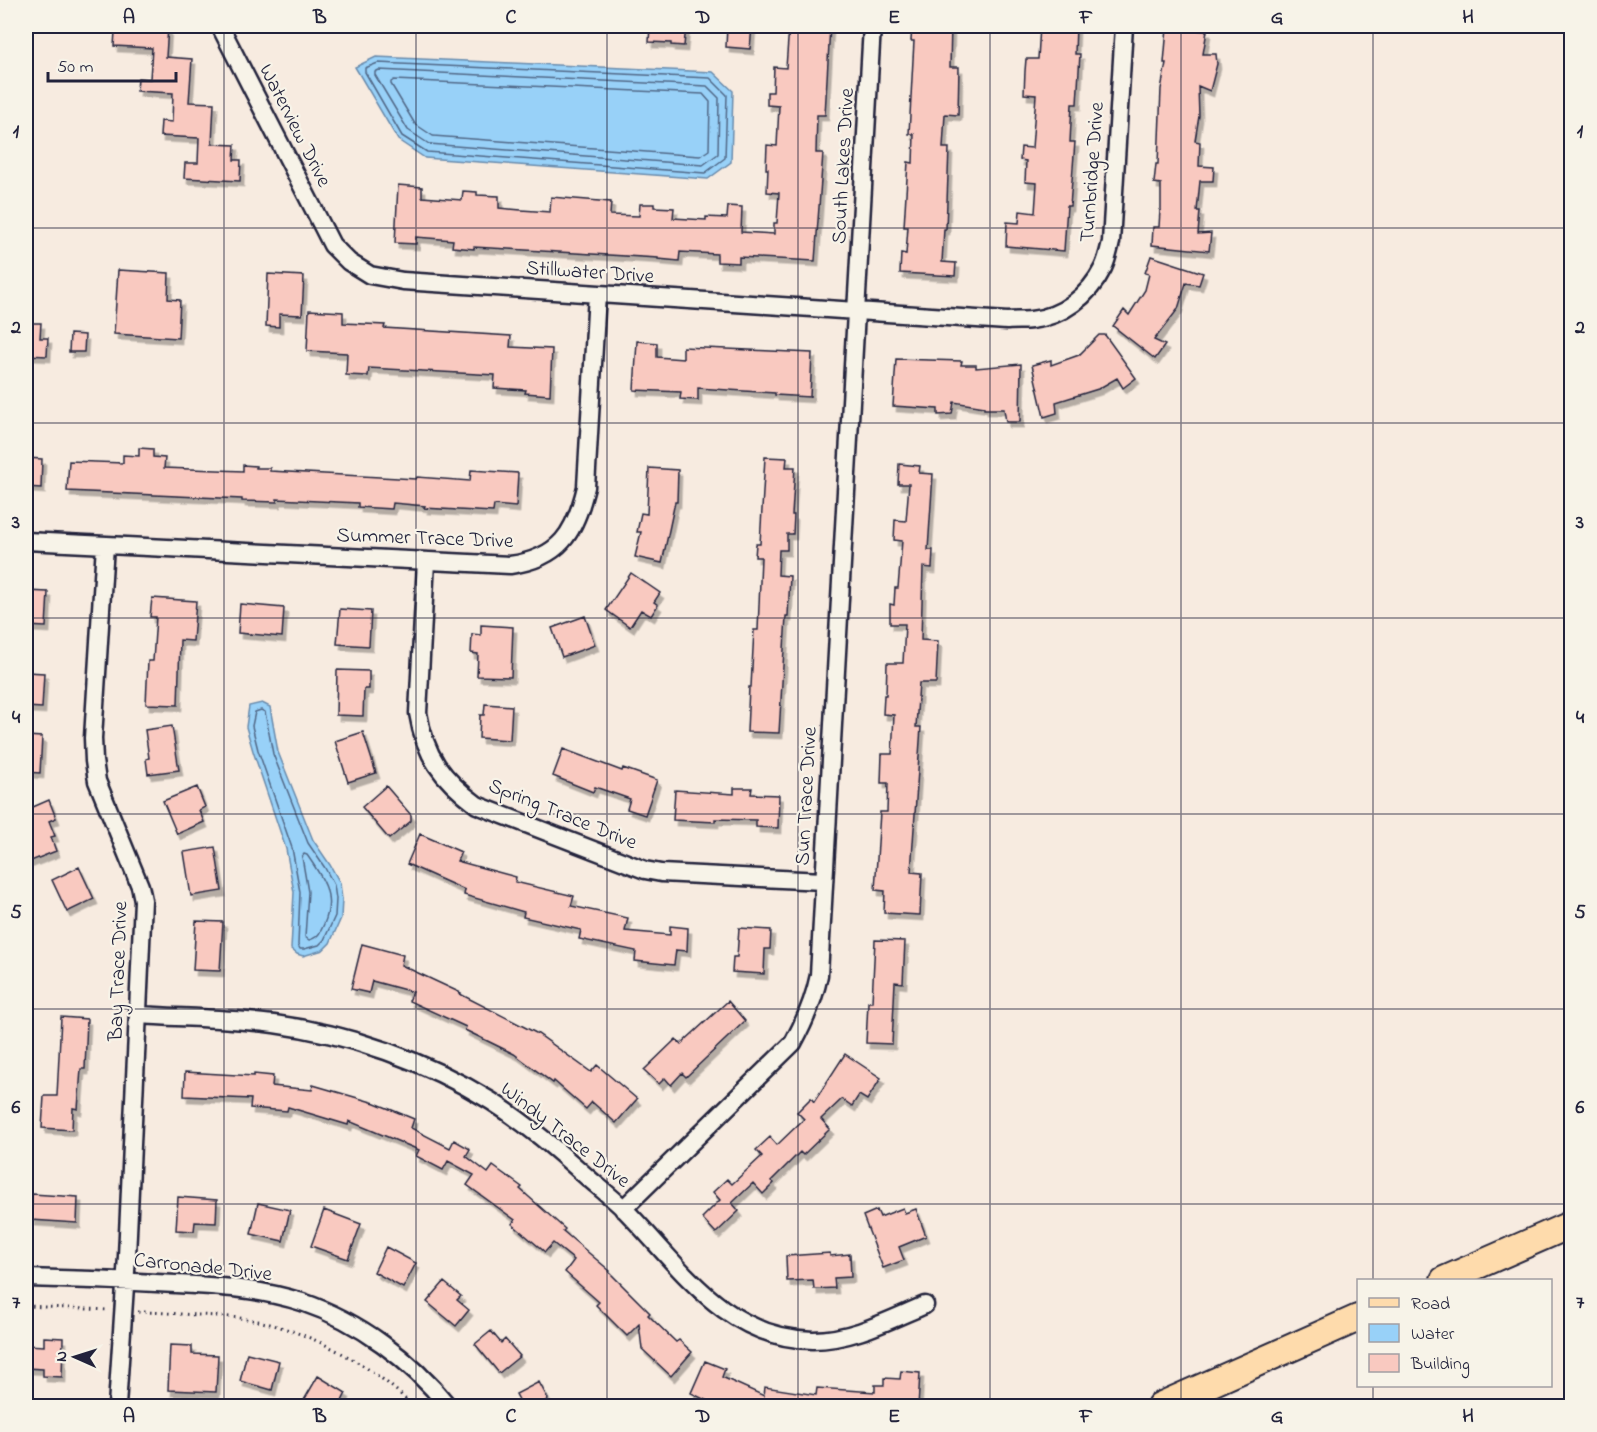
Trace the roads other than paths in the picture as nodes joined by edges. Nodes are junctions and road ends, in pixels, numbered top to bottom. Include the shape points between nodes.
1 (220, 26) edge
2 (872, 26) edge
3 (1124, 26) edge
4 (332, 244) joint
5 (597, 294) junction
6 (856, 310) junction
7 (26, 541) edge
8 (105, 545) junction
9 (426, 561) junction
10 (823, 881) junction
11 (138, 1015) junction
12 (623, 1209) junction
13 (1572, 1224) edge
14 (26, 1278) edge
15 (1448, 1279) edge
16 (125, 1281) junction
17 (925, 1305) dead end
18 (1357, 1319) edge
19 (117, 1407) edge
20 (448, 1407) edge
21 (1160, 1407) edge

1 - 4 street, Waterview Drive
2 - 6 street, South Lakes Drive
3 - 6 street, Turnbridge Drive via 1111,242 1093,285 1075,303 1054,315 1032,320
4 - 5 street, Stillwater Drive via 349,262 370,275 403,281
5 - 6 street, Stillwater Drive
5 - 9 street, Summer Trace Drive via 586,487 573,527 555,549 527,563
6 - 10 street, Sun Trace Drive
7 - 8 street, Summer Trace Drive
8 - 9 street, Summer Trace Drive
8 - 11 street, Bay Trace Drive via 94,761 97,781 141,886
9 - 10 street, Spring Trace Drive via 417,713 435,764 460,792 477,805 645,870
10 - 12 street, Sun Trace Drive via 819,975 793,1043
11 - 12 street, Windy Trace Drive via 275,1024 365,1044 413,1062 490,1101 524,1124
11 - 16 street, Bay Trace Drive
12 - 17 street, Windy Trace Drive via 716,1305 760,1330 811,1340 834,1338
13 - 15 main road
14 - 16 street, Carronade Drive
16 - 19 street, Bay Trace Drive
16 - 20 street, Carronade Drive via 234,1287 303,1303 377,1340 407,1363
18 - 21 main road

